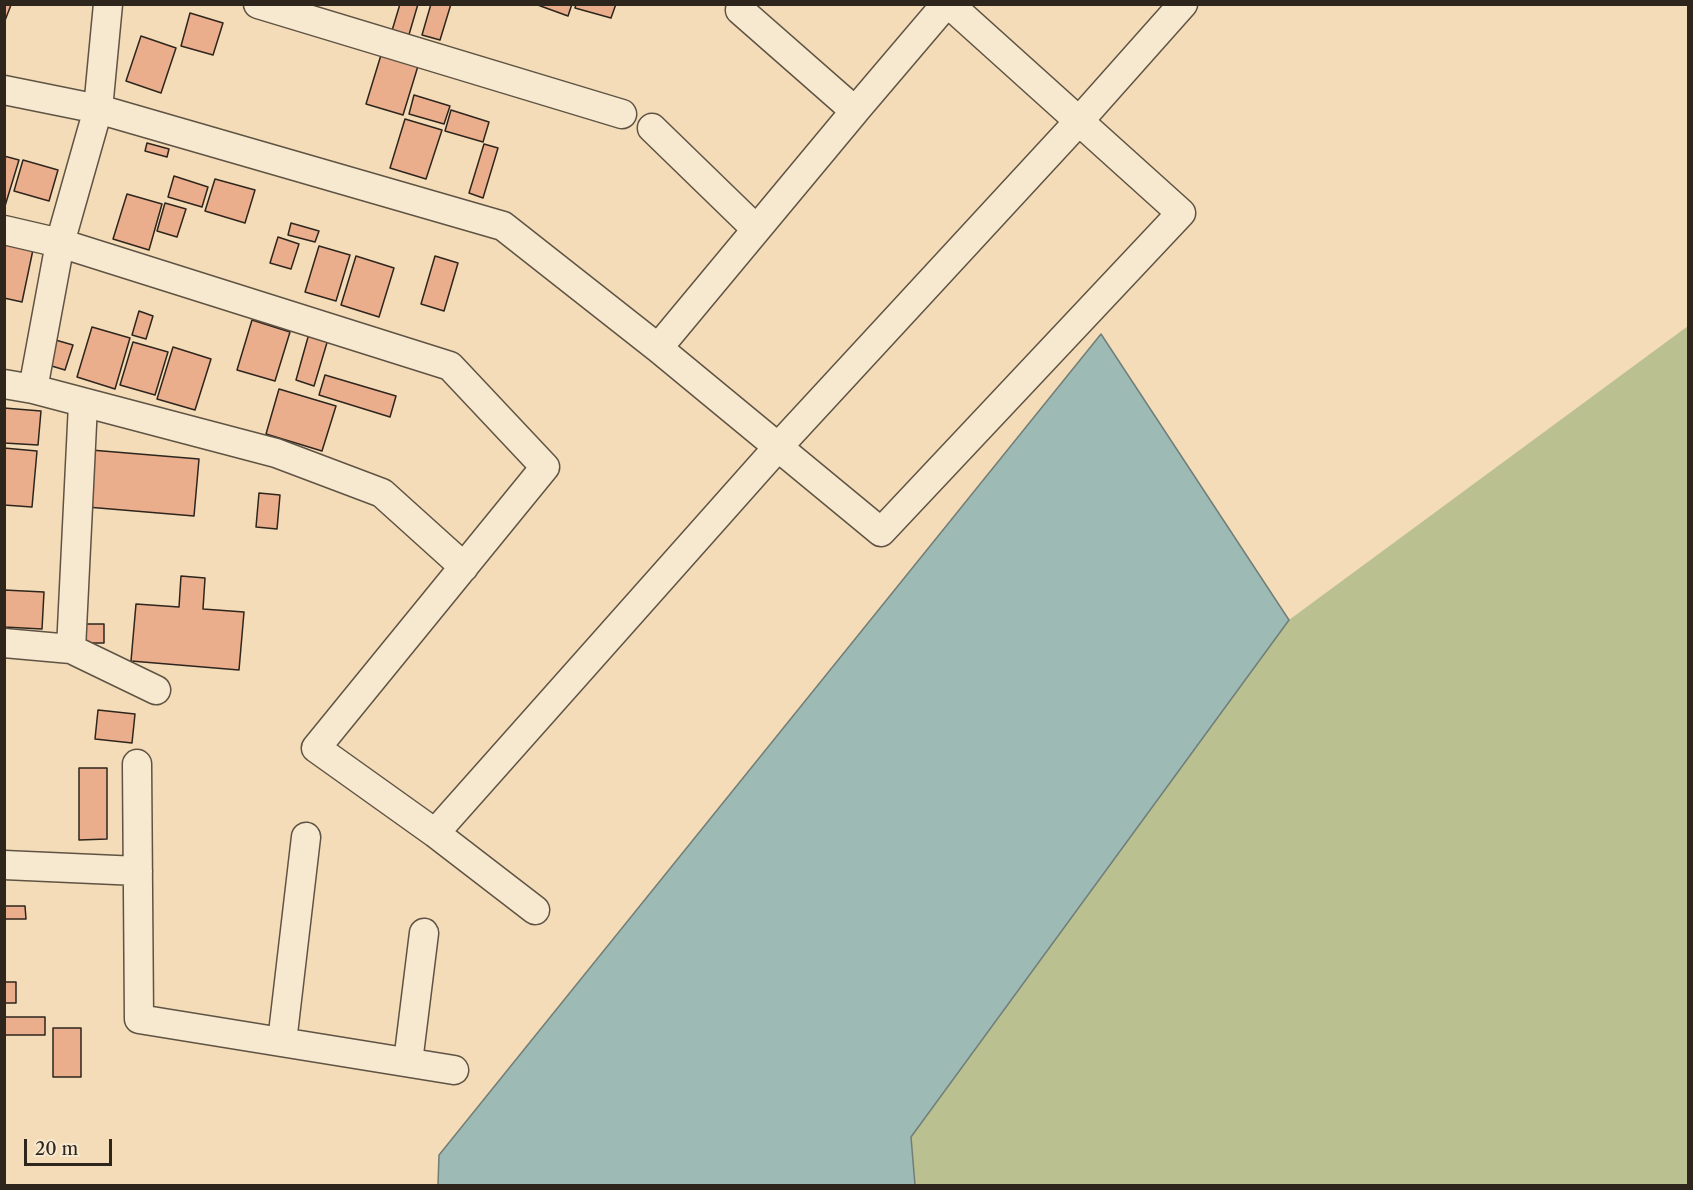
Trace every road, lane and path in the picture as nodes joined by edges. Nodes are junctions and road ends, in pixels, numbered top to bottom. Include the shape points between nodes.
1 (108, 4) edge
2 (258, 4) edge
3 (947, 4) edge
4 (1183, 4) edge
5 (740, 10) dead end
6 (4, 90) edge
7 (98, 109) junction
8 (855, 111) junction
9 (622, 114) dead end
10 (1079, 121) junction
11 (652, 128) dead end
12 (756, 229) junction
13 (4, 230) edge
14 (60, 243) junction
15 (658, 348) junction
16 (4, 384) edge
17 (33, 389) junction
18 (83, 404) junction
19 (778, 447) junction
20 (464, 567) junction
21 (4, 643) edge
22 (71, 649) junction
23 (156, 690) dead end
24 (137, 764) dead end
25 (435, 833) junction
26 (306, 837) dead end
27 (4, 865) edge
28 (138, 871) junction
29 (535, 909) dead end
30 (424, 933) dead end
31 (282, 1042) junction
32 (408, 1062) junction
33 (454, 1070) dead end

1 - 7 street
2 - 9 street
3 - 8 street
3 - 10 street
4 - 10 street
5 - 8 street
6 - 7 street
7 - 14 street
7 - 15 street via 503,226
8 - 12 street
10 - 19 street
10 - 19 street via 1181,213 881,532
11 - 12 street
12 - 15 street
13 - 14 street
14 - 17 street
14 - 20 street via 450,366 545,467
15 - 19 street
16 - 17 street
17 - 18 street
18 - 20 street via 276,453 382,492
18 - 22 street
19 - 25 street
20 - 25 street via 316,748
21 - 22 street
22 - 23 street
24 - 28 street
25 - 29 street
26 - 31 street
27 - 28 street
28 - 31 street via 139,1019
30 - 32 street
31 - 32 street
32 - 33 street

